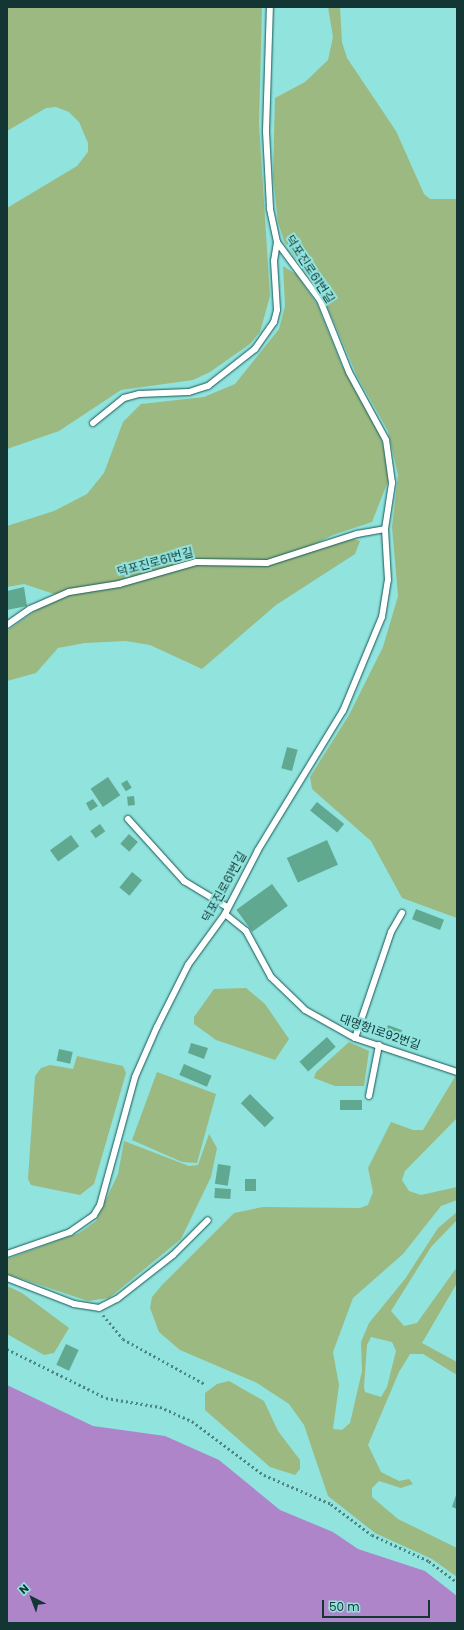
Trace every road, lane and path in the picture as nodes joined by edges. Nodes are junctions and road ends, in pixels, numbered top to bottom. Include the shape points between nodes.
1 (270, 7) edge
2 (277, 242) junction
3 (93, 423) dead end
4 (385, 529) junction
5 (7, 625) edge
6 (128, 819) dead end
7 (227, 907) junction
8 (402, 913) dead end
9 (225, 914) junction
10 (355, 1038) junction
11 (378, 1045) junction
12 (457, 1072) edge
13 (369, 1096) dead end
14 (208, 1220) dead end
15 (7, 1254) edge
16 (7, 1278) edge
17 (99, 1308) junction
18 (7, 1349) edge
19 (205, 1384) dead end
20 (457, 1582) edge

1 - 2 lane, 덕포진로61번길 via 266,169
2 - 3 lane via 274,261 277,310 274,322 255,349 208,386 189,392 139,394 124,398
2 - 4 lane, 덕포진로61번길 via 320,300 349,372 381,428 392,470
4 - 5 lane, 덕포진로61번길 via 351,535 267,563 196,562 119,584 69,592 30,609
4 - 7 lane, 덕포진로61번길 via 388,580 376,639 343,711
6 - 7 lane via 184,881
7 - 9 lane, 덕포진로61번길
8 - 10 lane via 391,932
9 - 10 lane, 대명항1로92번길 via 246,931 271,977 291,1000
9 - 15 lane, 덕포진로61번길 via 188,965 135,1077 100,1205 94,1215 70,1232
10 - 11 lane, 대명항1로92번길
11 - 12 lane, 대명항1로92번길
11 - 13 lane
14 - 17 lane via 173,1255 117,1299
16 - 17 lane via 74,1304
17 - 19 path via 123,1339
18 - 20 path via 95,1394 160,1407 192,1421 264,1475 331,1504 372,1535 429,1561

